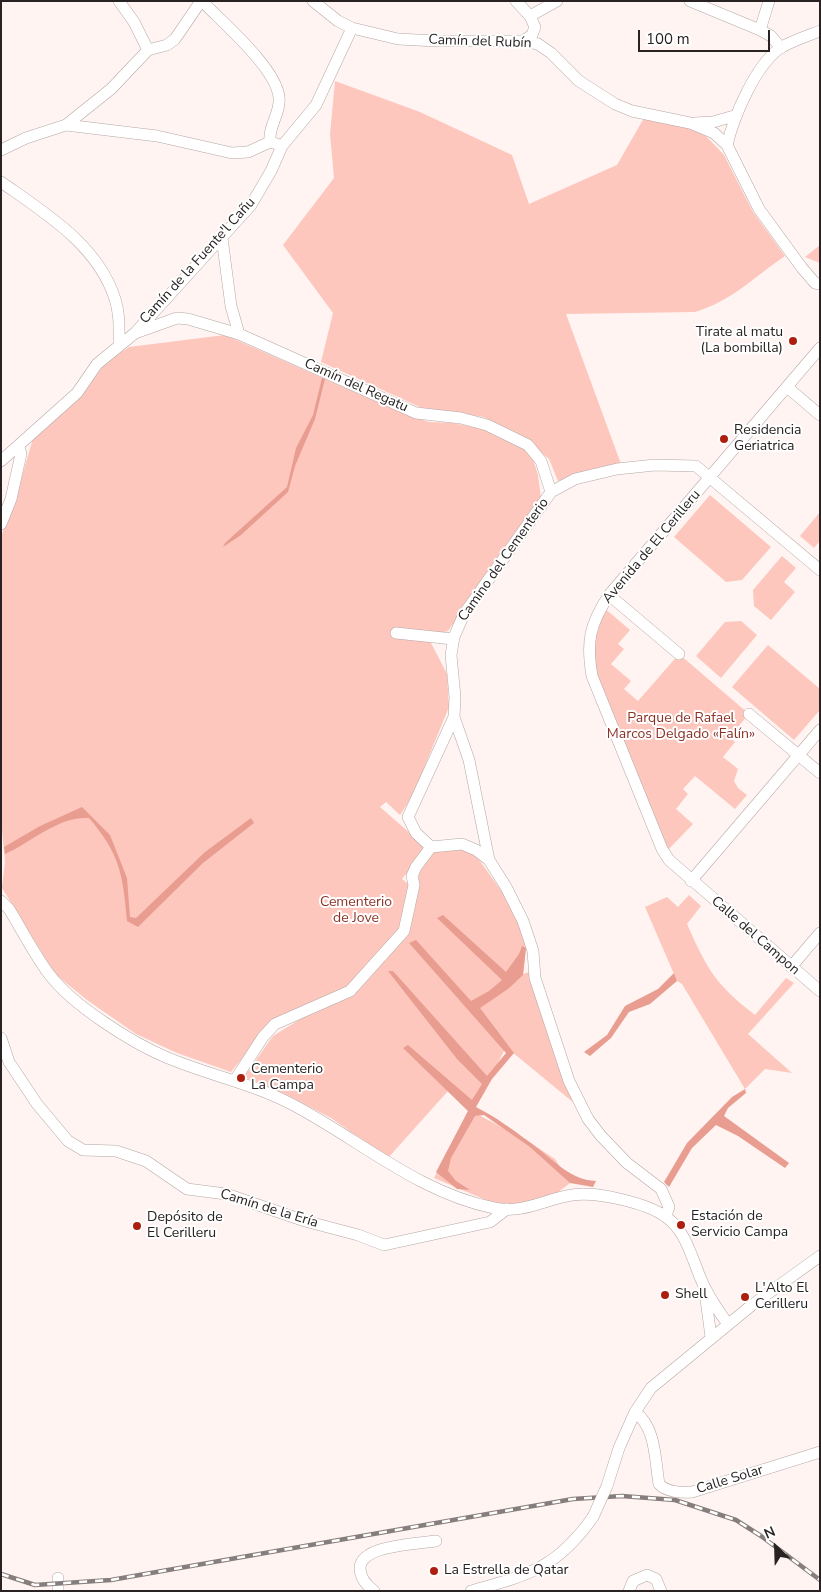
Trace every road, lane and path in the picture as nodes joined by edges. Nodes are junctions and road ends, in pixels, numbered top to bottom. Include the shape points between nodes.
1 (120, 1) edge
2 (202, 1) edge
3 (313, 1) edge
4 (516, 1) edge
5 (557, 1) edge
6 (690, 1) edge
7 (769, 1) edge
8 (530, 16) junction
9 (352, 28) junction
10 (760, 30) junction
11 (820, 31) edge
12 (523, 41) junction
13 (781, 48) junction
14 (148, 50) junction
15 (734, 116) junction
16 (690, 123) junction
17 (66, 125) junction
18 (270, 142) junction
19 (282, 146) junction
20 (727, 146) junction
21 (1, 150) edge
22 (1, 182) edge
23 (222, 238) junction
24 (820, 284) edge
25 (135, 333) junction
26 (239, 334) junction
27 (119, 345) junction
28 (820, 348) edge
29 (787, 387) junction
30 (820, 415) edge
31 (19, 447) junction
32 (1, 461) edge
33 (711, 476) junction
34 (551, 492) junction
35 (1, 524) edge
36 (820, 570) edge
37 (609, 595) junction
38 (396, 633) dead end
39 (453, 639) junction
40 (679, 654) dead end
41 (748, 714) dead end
42 (454, 717) junction
43 (820, 730) edge
44 (798, 755) junction
45 (820, 773) edge
46 (431, 847) junction
47 (489, 860) junction
48 (691, 881) junction
49 (1, 901) edge
50 (820, 933) edge
51 (792, 967) junction
52 (820, 991) edge
53 (1, 1038) edge
54 (235, 1080) junction
55 (507, 1209) junction
56 (666, 1216) junction
57 (820, 1256) edge
58 (704, 1285) junction
59 (728, 1324) junction
60 (711, 1337) junction
61 (635, 1412) junction
62 (820, 1452) edge
63 (436, 1541) dead end
64 (58, 1578) dead end
65 (364, 1586) edge
66 (58, 1591) edge
67 (374, 1591) edge
68 (472, 1591) edge
69 (629, 1591) edge
70 (661, 1591) edge

1 - 14 street
2 - 14 street via 175,40
2 - 18 street via 274,80 280,97 269,132
3 - 9 street, Camín del Rubín
4 - 8 street
5 - 8 street
6 - 10 street
7 - 10 street
8 - 12 street via 535,27 532,35
9 - 12 street, Camín del Rubín via 426,41
9 - 19 street, Camín de la Fuente'l Cañu via 316,105
10 - 13 street
11 - 13 street
12 - 16 street, Camín del Rubín via 538,44 579,81 615,104 632,111
13 - 15 street via 759,70
14 - 17 street via 111,89
15 - 16 street via 713,122
15 - 20 street
16 - 20 street, Camín del Rubín via 714,133
17 - 18 street via 157,136 232,153 248,152
17 - 21 street
18 - 19 street
19 - 23 street, Camín de la Fuente'l Cañu via 272,171 251,205
20 - 24 street, Camín del Rubín via 758,209 802,268 815,283
22 - 27 street via 70,234 92,255 115,299
23 - 25 street, Camín de la Fuente'l Cañu
23 - 26 street via 231,306
25 - 26 street, Camín del Regatu via 177,318
25 - 27 street, Camín de la Fuente'l Cañu
26 - 34 street, Camín del Regatu via 416,413 462,418 511,435 528,445 542,461
27 - 31 street, Camín de la Fuente'l Cañu via 97,364 77,394
28 - 29 street, Avenida de El Cerilleru
29 - 30 street
29 - 33 street, Avenida de El Cerilleru
31 - 32 street, Camín de la Fuente'l Cañu
31 - 35 street via 21,454 11,499
33 - 34 street, Camino del Cementerio via 696,466 617,468 575,479
33 - 36 street
33 - 37 street, Avenida de El Cerilleru
34 - 39 street, Camino del Cementerio via 464,614
37 - 40 street
37 - 48 street, Avenida de El Cerilleru via 596,615 590,635 592,676 662,849
38 - 39 street
39 - 42 street, Camino del Cementerio
41 - 44 street
42 - 46 street, Camino del Cementerio via 408,817 416,833
42 - 47 street, Camino del Cementerio via 469,760
43 - 44 street
44 - 45 street
44 - 48 street
46 - 47 street, Camino del Cementerio via 462,844
46 - 54 street via 412,876 414,886 404,931 350,991 275,1024
47 - 56 street, Camino del Cementerio via 523,921 533,951 535,978 569,1081 601,1136 627,1164 661,1189 669,1207
48 - 51 street, Calle del Campon
49 - 54 street via 49,974 83,1007 167,1058
50 - 51 street
51 - 52 street, Calle del Campon
53 - 55 street, Camín de la Ería via 9,1062 31,1096 68,1141 83,1150 116,1151 146,1161 187,1189 226,1194 384,1245 490,1222
54 - 55 street via 297,1106 414,1179 494,1208
55 - 56 street via 516,1210 571,1195 590,1194 610,1196
56 - 58 street via 682,1238
57 - 59 street
58 - 59 street
58 - 60 street
59 - 60 street
60 - 61 street via 651,1388
61 - 62 street, Calle Solar via 649,1428 659,1484 682,1492 692,1492
61 - 68 street, bridge via 607,1486 579,1536 554,1560 521,1577
63 - 65 street via 376,1550 366,1555 360,1564
64 - 66 street
65 - 67 street
69 - 70 street via 633,1580 647,1575 656,1579

